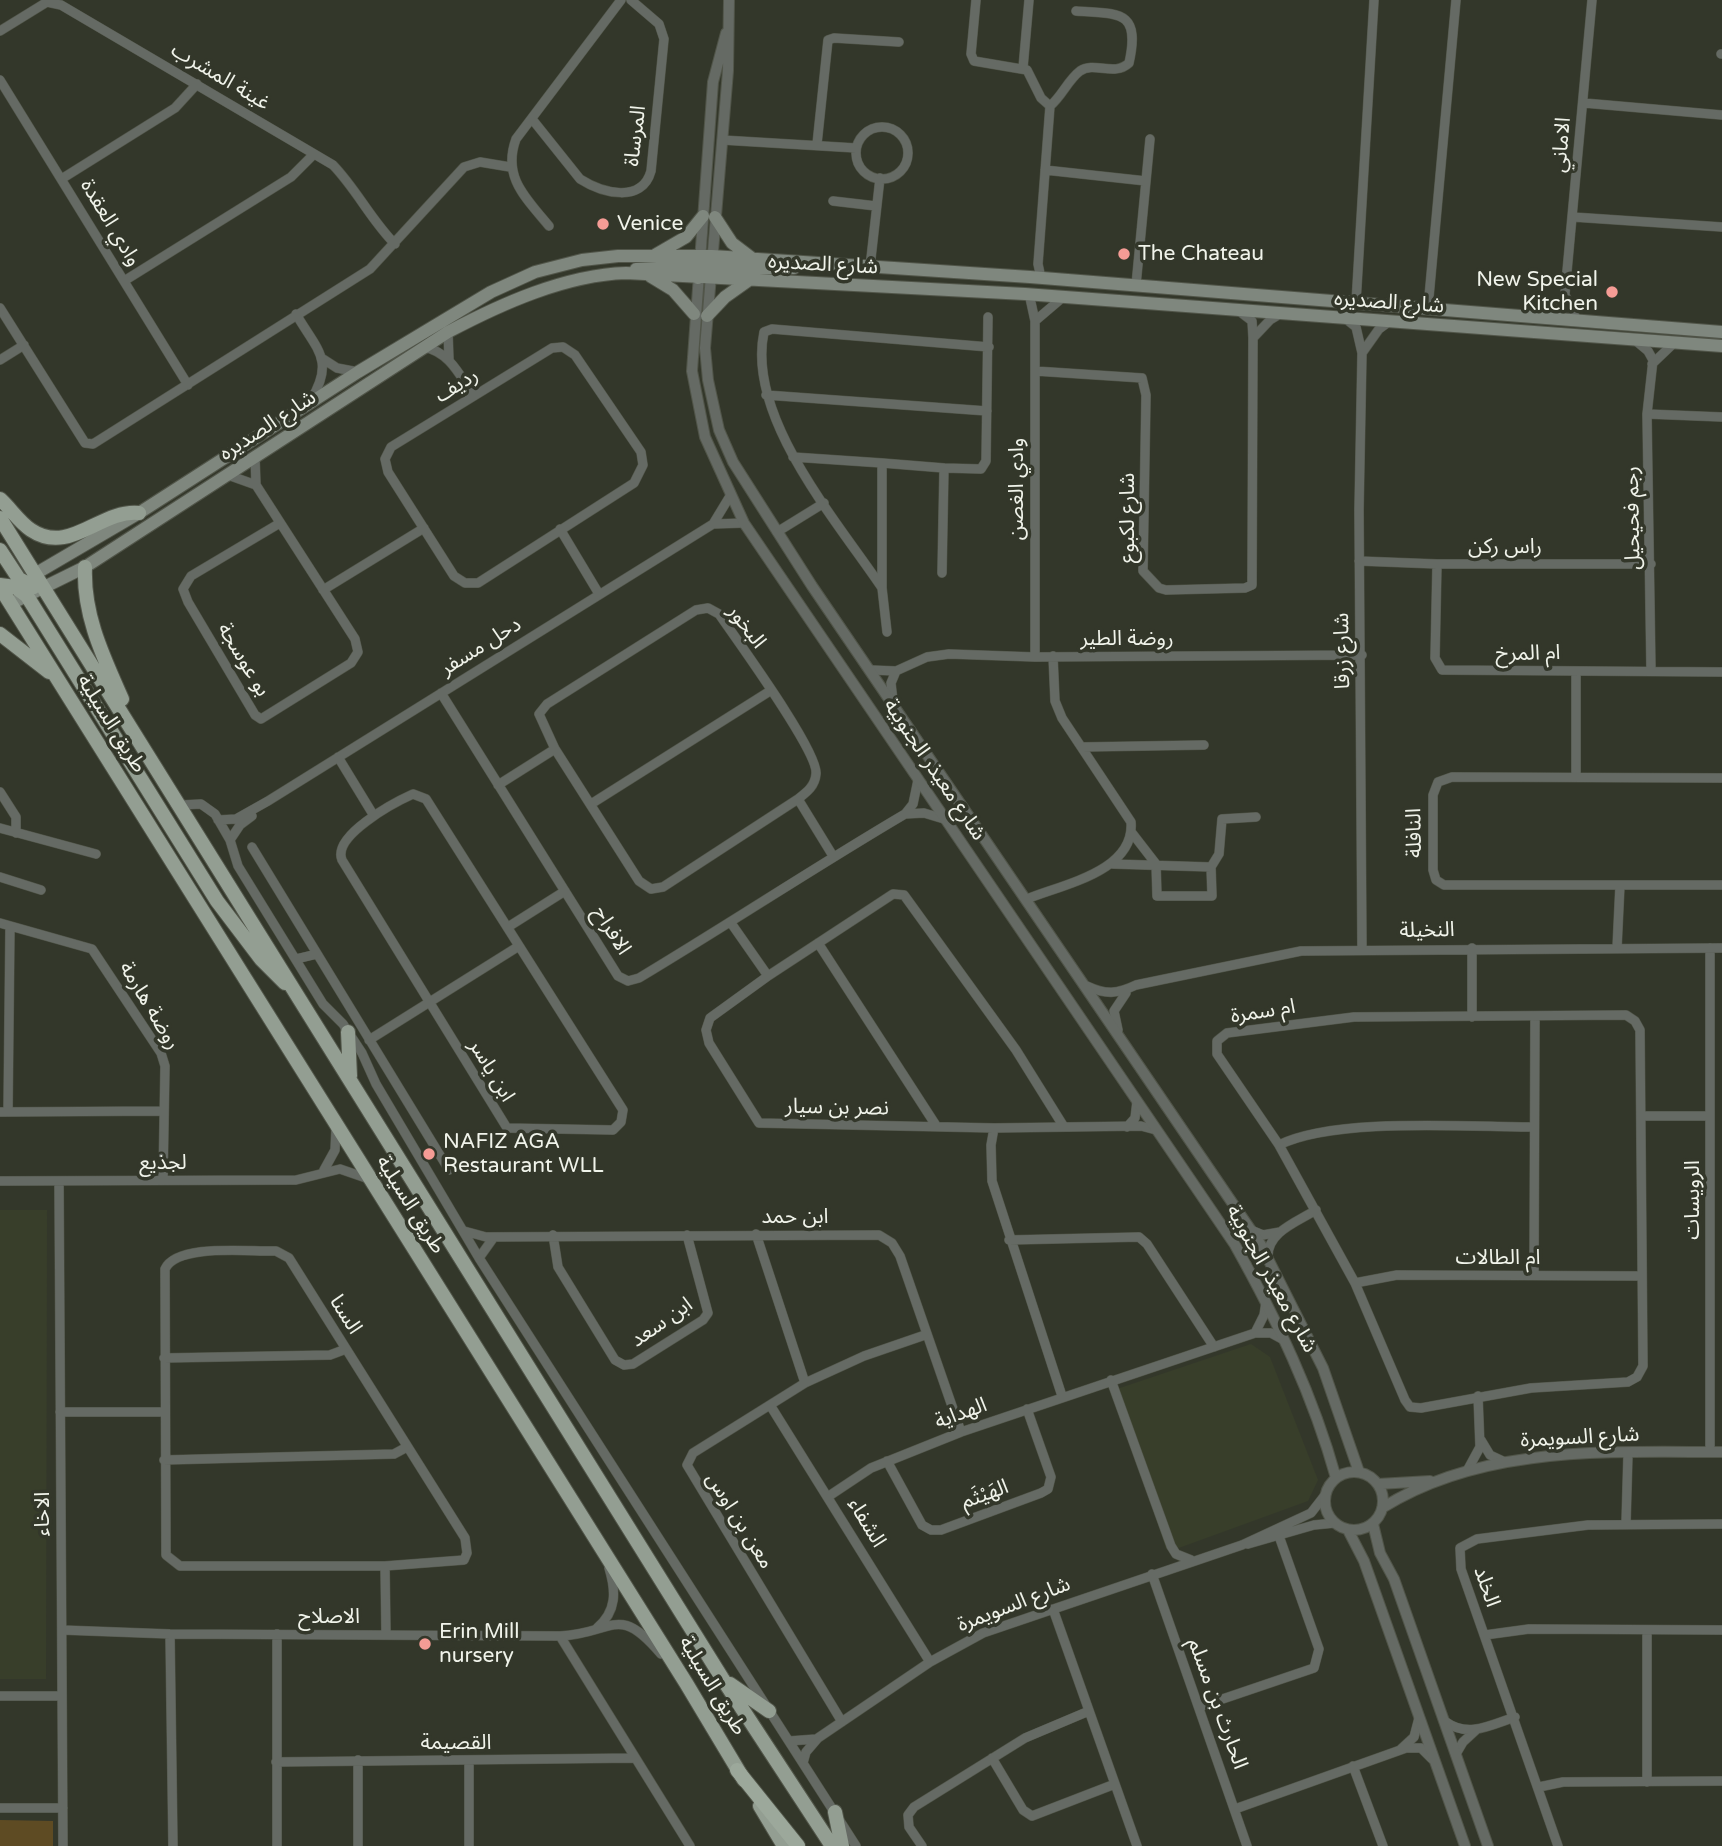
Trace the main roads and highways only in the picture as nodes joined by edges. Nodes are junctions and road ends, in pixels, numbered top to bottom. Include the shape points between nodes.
1 (649, 256) junction
2 (754, 259) junction
3 (807, 262) junction
4 (705, 267) junction
5 (626, 273) junction
6 (643, 274) junction
7 (749, 280) junction
8 (1722, 332) edge
9 (1722, 346) edge
10 (0, 499) edge
11 (139, 513) junction
12 (0, 517) edge
13 (0, 550) edge
14 (85, 567) junction
15 (26, 584) junction
16 (44, 589) junction
17 (2, 595) edge
18 (0, 635) edge
19 (57, 678) junction
20 (140, 741) junction
21 (297, 993) junction
22 (348, 1032) road end
23 (350, 1077) junction
24 (722, 1678) junction
25 (769, 1711) road end
26 (737, 1770) junction
27 (835, 1812) road end
28 (784, 1846) edge
29 (798, 1846) edge
30 (832, 1846) edge
31 (842, 1846) edge

1 - 2 main road via 678,243 709,216 732,243
1 - 4 main road, شارع الصديره
1 - 11 main road, شارع الصديره via 582,260 491,292
2 - 3 main road, شارع الصديره
2 - 4 main road, شارع الصديره
3 - 4 main road via 787,269
3 - 8 main road, شارع الصديره
4 - 5 main road via 648,266
4 - 6 main road, شارع الصديره
4 - 7 main road, شارع الصديره
5 - 6 main road, شارع الصديره
5 - 14 main road, شارع الصديره via 597,275 547,290 448,332
6 - 7 main road via 673,290 700,315
7 - 9 main road, شارع الصديره via 1025,294
10 - 11 main road via 27,527 53,538 80,533 120,513
11 - 15 main road, شارع الصديره
12 - 15 main road, طريق السيلية
13 - 15 main road
14 - 16 main road, شارع الصديره
14 - 20 main road via 95,636
15 - 16 main road, طريق السيلية
15 - 17 main road
15 - 21 main road via 231,921 261,959
16 - 20 main road, طريق السيلية
17 - 19 main road, طريق السيلية
18 - 19 main road
19 - 26 main road, طريق السيلية
20 - 21 main road, طريق السيلية
21 - 23 main road, طريق السيلية
22 - 23 main road
23 - 24 main road, طريق السيلية
24 - 25 main road
24 - 30 main road, طريق السيلية
26 - 28 main road, طريق السيلية
26 - 29 highway
27 - 31 main road

